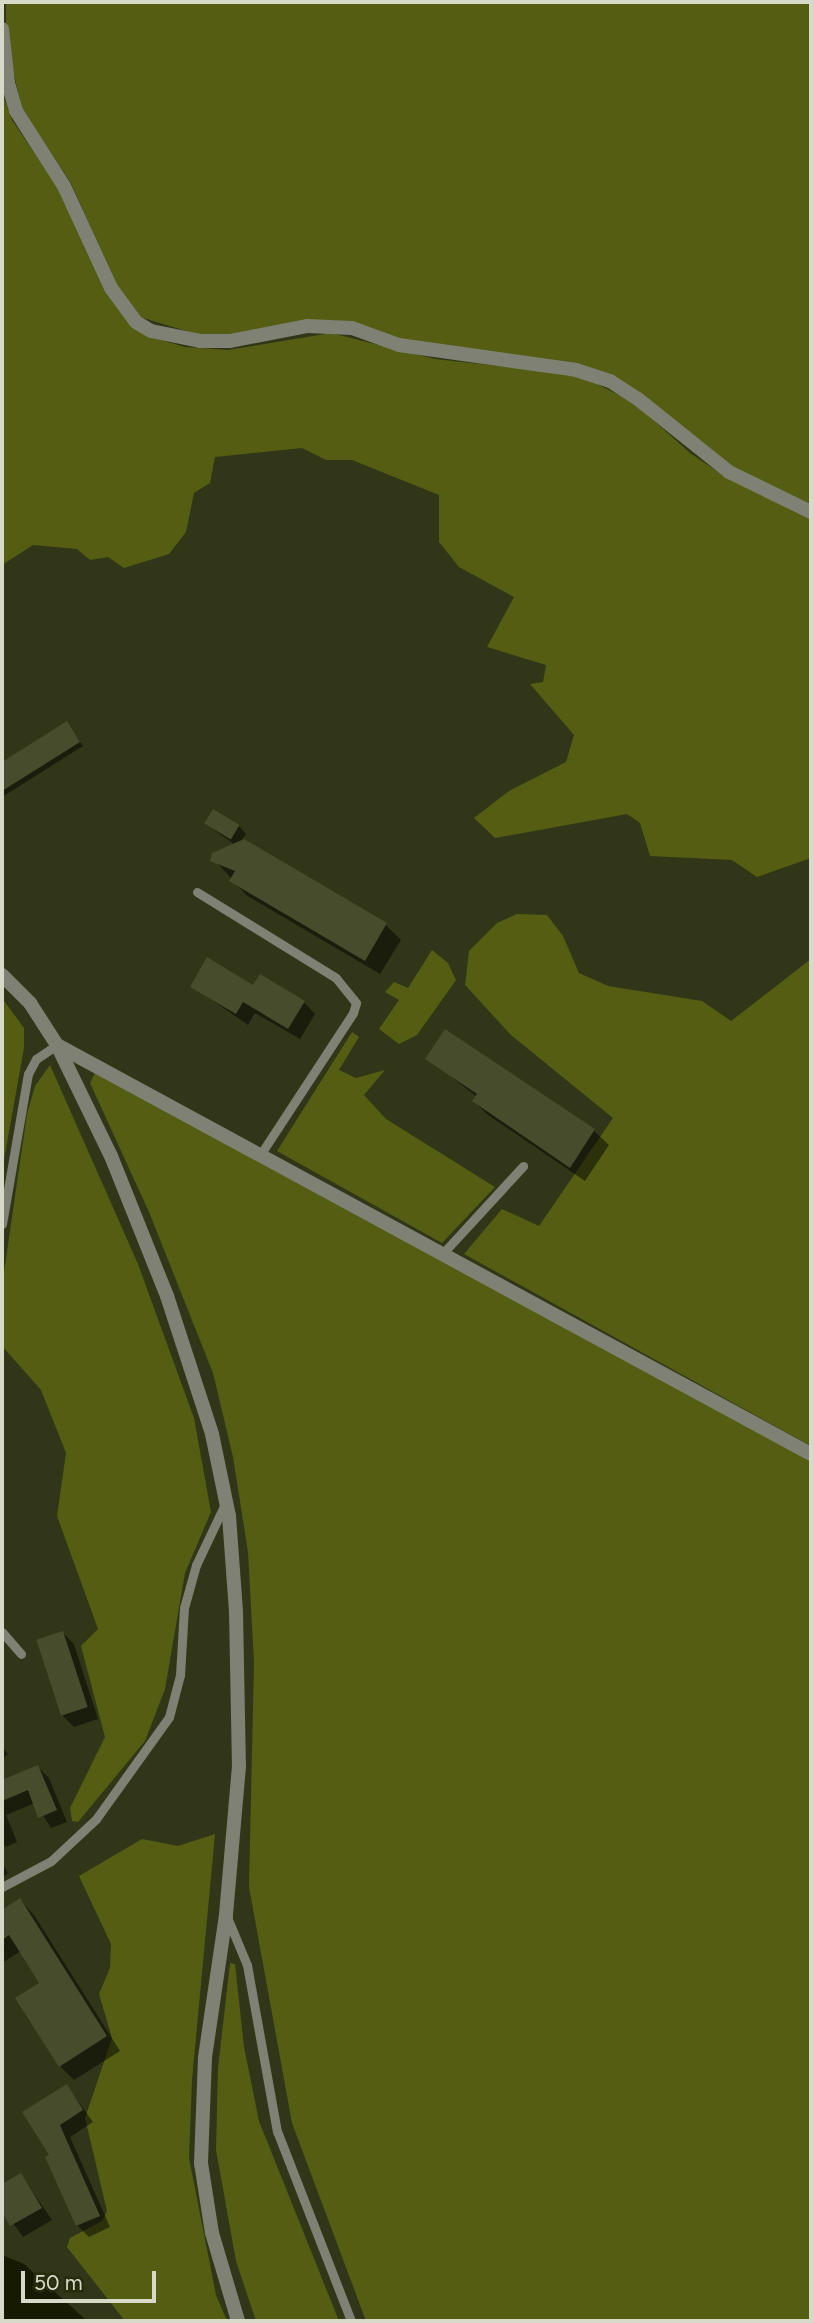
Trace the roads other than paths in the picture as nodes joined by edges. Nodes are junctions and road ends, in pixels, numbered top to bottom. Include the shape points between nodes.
1 (2, 29) edge
2 (811, 512) edge
3 (197, 892) dead end
4 (2, 975) edge
5 (57, 1045) junction
6 (262, 1153) junction
7 (523, 1166) dead end
8 (2, 1224) edge
9 (444, 1252) junction
10 (811, 1454) edge
11 (226, 1503) junction
12 (2, 1632) edge
13 (21, 1654) dead end
14 (2, 1887) edge
15 (226, 1915) junction
16 (238, 2321) edge
17 (351, 2321) edge

1 - 2 street via 16,111 64,186 111,288 136,322 152,331 200,341 230,341 307,326 352,328 412,347 576,370 610,381 638,399 729,472
3 - 6 lane via 336,978 356,1003 354,1013
4 - 5 street via 30,1003
5 - 6 street
5 - 8 lane via 36,1059 28,1074
5 - 11 street via 111,1156 167,1296 212,1434
6 - 9 street
7 - 9 lane
9 - 10 street
11 - 14 lane via 196,1565 184,1608 180,1675 169,1717 96,1819 51,1861
11 - 15 street via 236,1612 239,1766
12 - 13 lane
15 - 16 street via 205,2058 201,2163 212,2233
15 - 17 lane via 247,1965 277,2131

